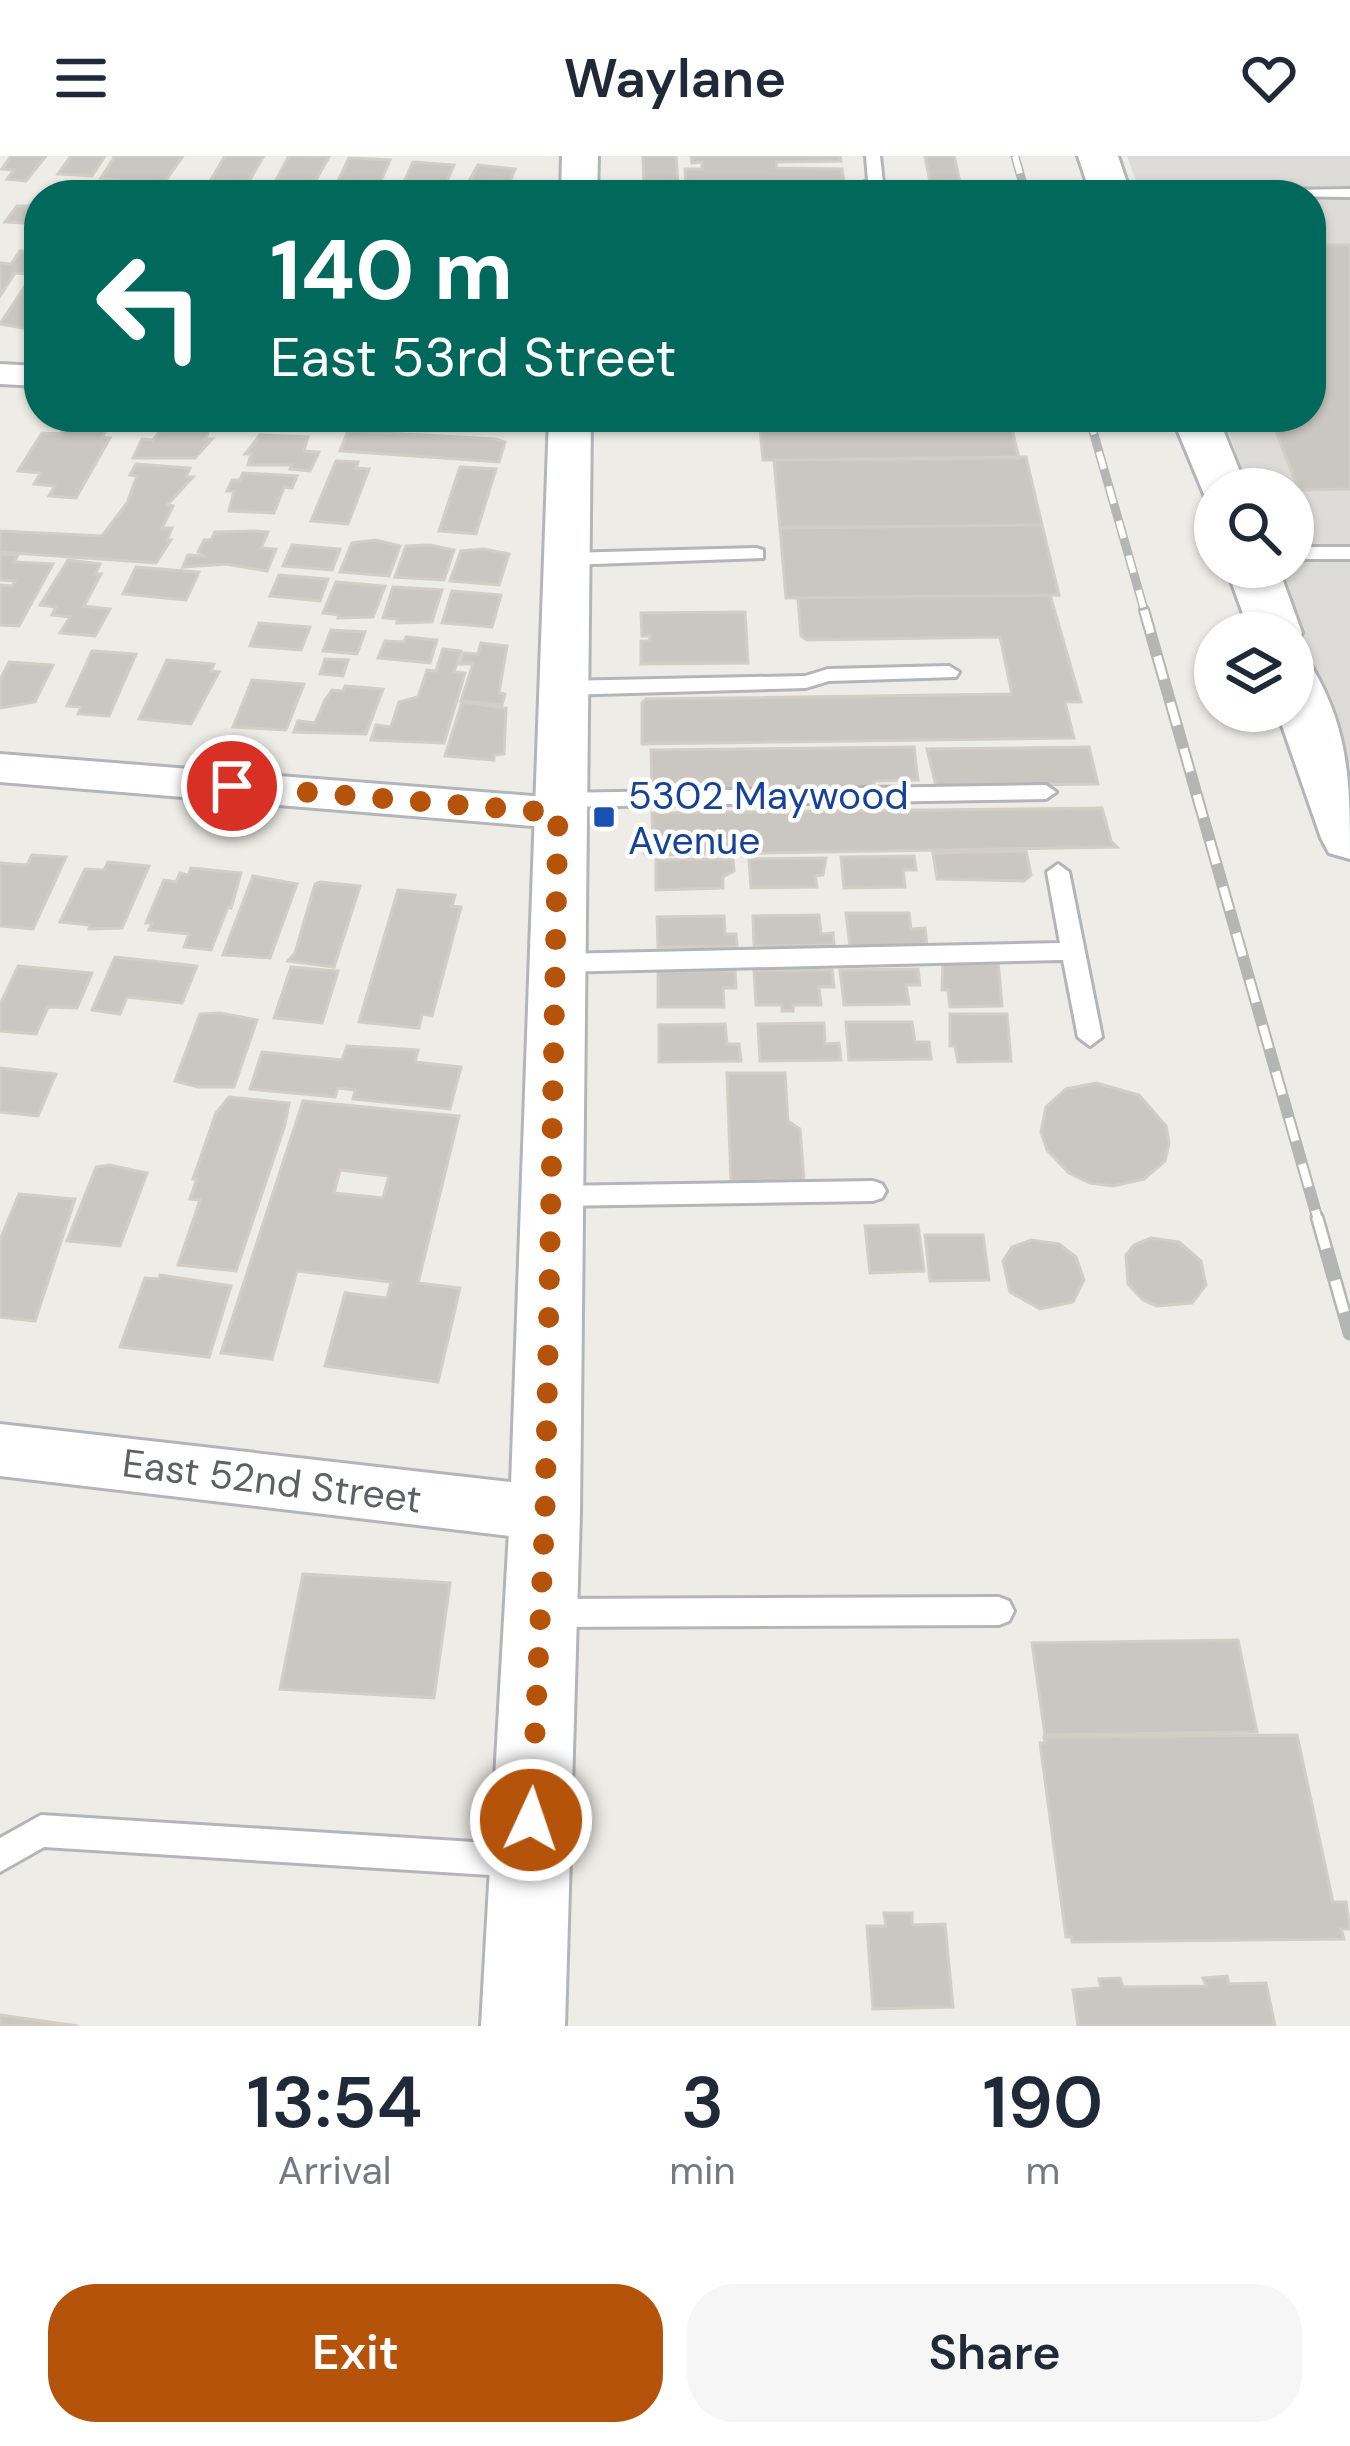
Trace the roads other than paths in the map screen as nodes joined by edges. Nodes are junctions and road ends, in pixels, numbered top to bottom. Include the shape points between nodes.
1 (570, 432) edge
2 (1202, 432) edge
3 (1215, 468) edge
4 (1350, 553) edge
5 (756, 554) dead end
6 (1314, 554) edge
7 (566, 560) junction
8 (949, 672) dead end
9 (562, 688) junction
10 (1312, 732) edge
11 (0, 768) edge
12 (1046, 792) dead end
13 (558, 806) junction
14 (1350, 838) edge
15 (1058, 872) dead end
16 (1073, 951) junction
17 (555, 963) junction
18 (1090, 1037) dead end
19 (873, 1191) dead end
20 (551, 1196) junction
21 (0, 1450) edge
22 (545, 1513) junction
23 (999, 1611) dead end
24 (541, 1613) junction
25 (0, 1856) edge
26 (529, 1862) junction
27 (523, 2026) edge

1 - 7 street
2 - 3 main road
4 - 6 lane
5 - 7 lane
7 - 9 street
8 - 9 lane
9 - 13 street
10 - 14 main road
11 - 13 street
12 - 13 lane
13 - 17 street
15 - 16 lane
16 - 17 lane
16 - 18 lane
17 - 20 street
19 - 20 lane
20 - 22 street
21 - 22 street, East 52nd Street
22 - 24 street
23 - 24 lane
24 - 26 street
25 - 26 lane via 41,1831
26 - 27 street

